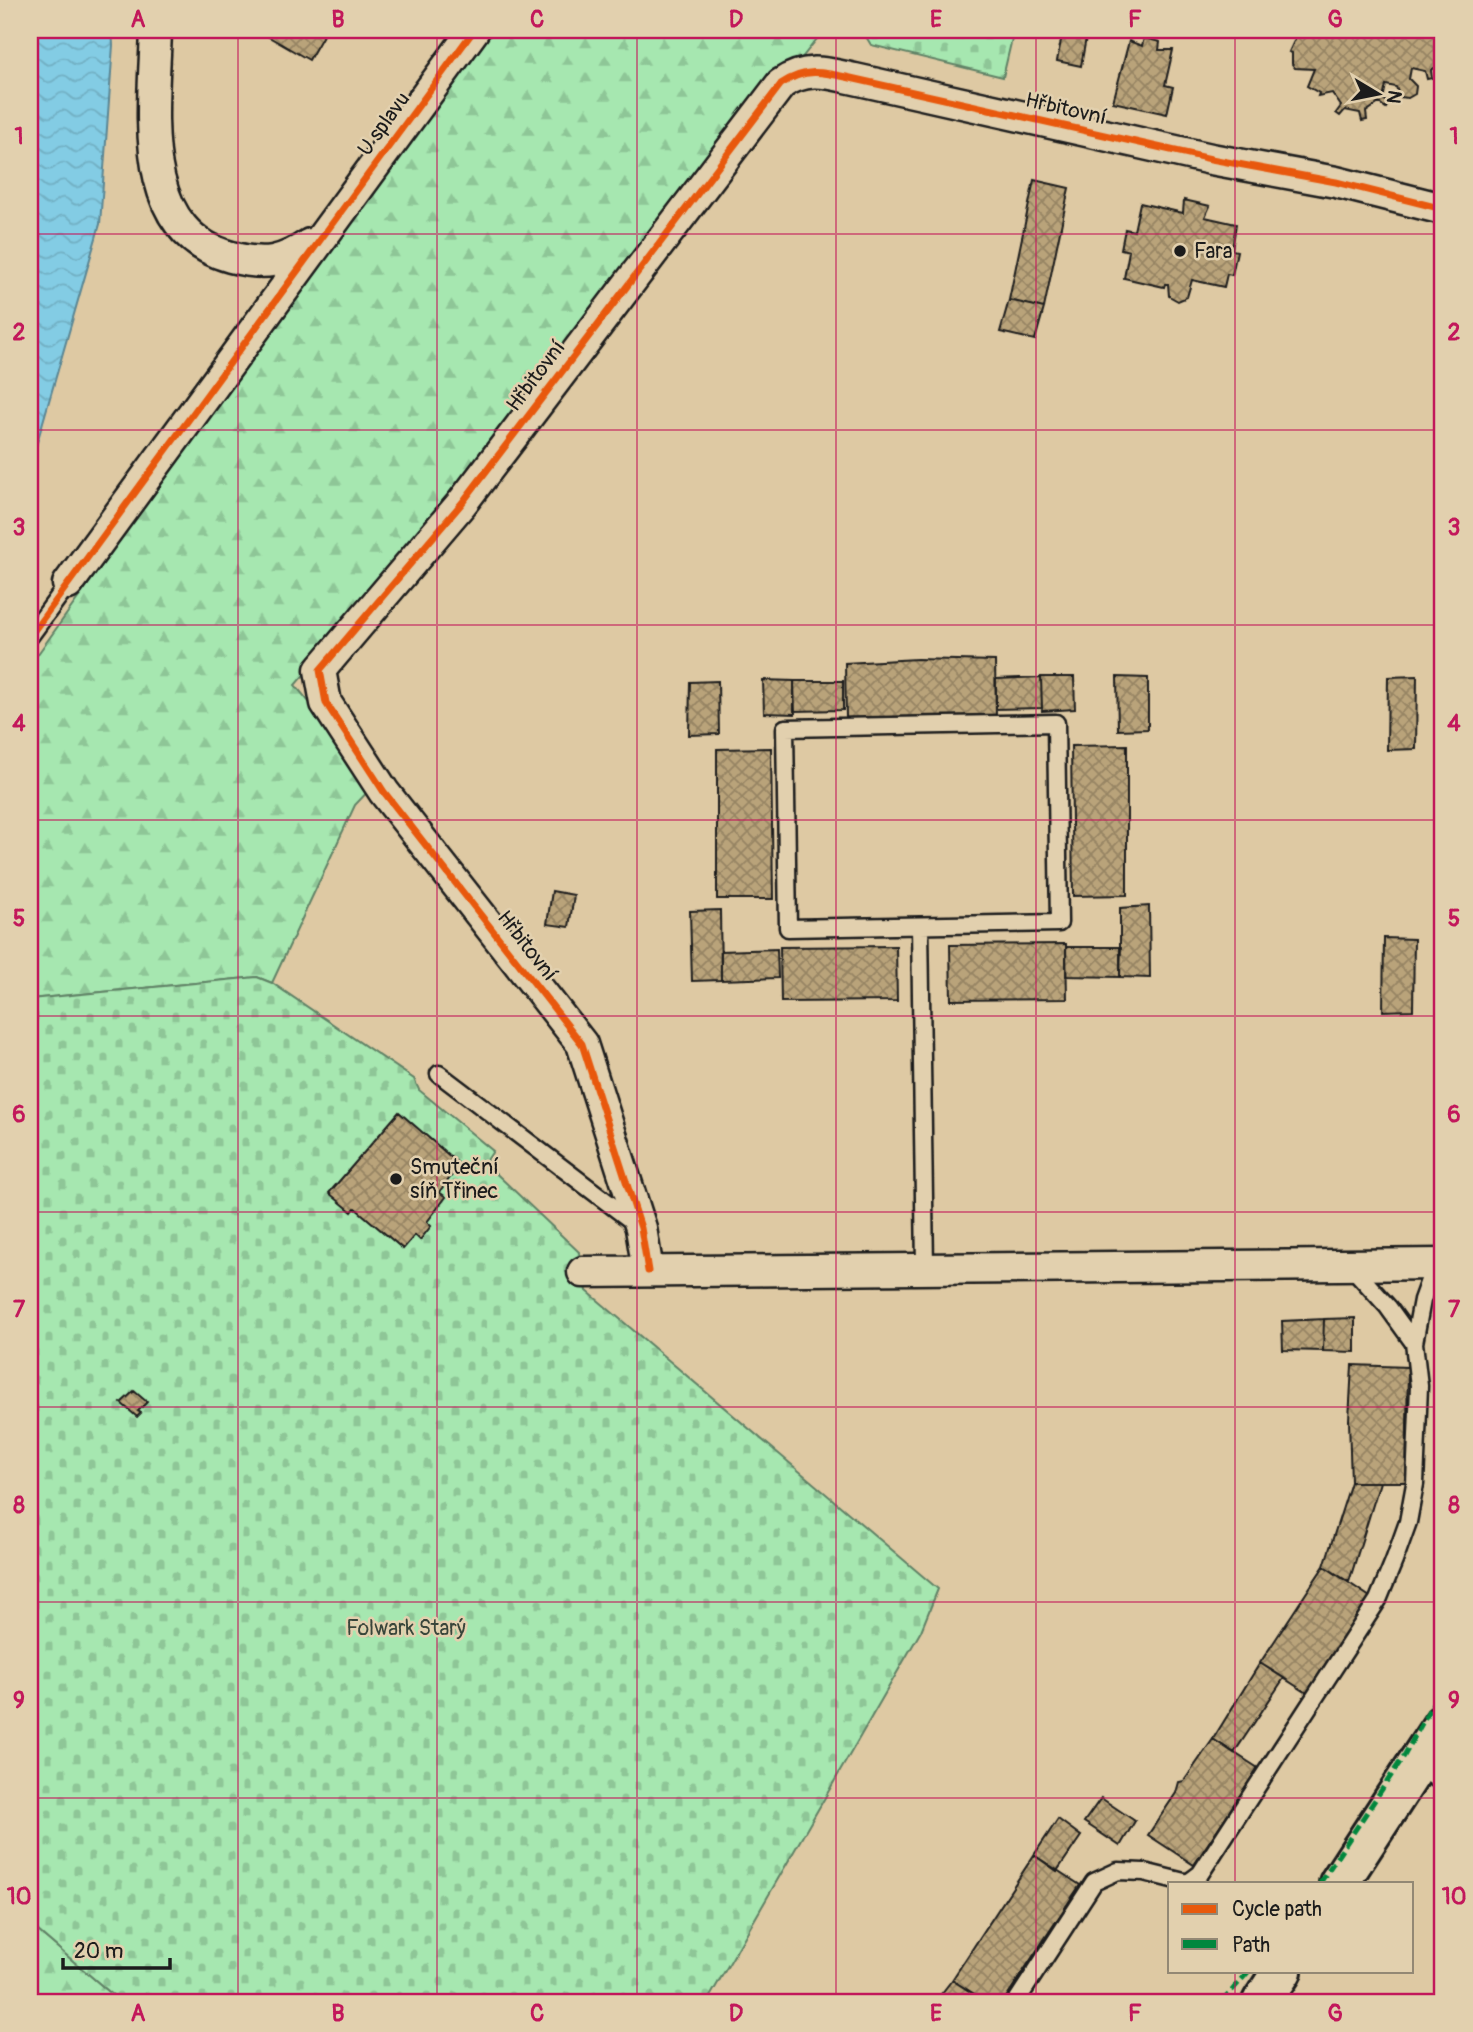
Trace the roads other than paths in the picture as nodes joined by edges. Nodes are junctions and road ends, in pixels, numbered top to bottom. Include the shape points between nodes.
1 (156, 30) edge
2 (474, 30) edge
3 (1443, 209) edge
4 (319, 237) junction
5 (68, 584) joint
6 (30, 636) edge
7 (920, 926) junction
8 (439, 1074) dead end
9 (641, 1228) junction
10 (1349, 1264) junction
11 (1439, 1264) edge
12 (925, 1267) junction
13 (648, 1271) junction
14 (583, 1272) dead end
15 (1414, 1343) junction
16 (1443, 1724) edge
17 (1431, 1774) edge
18 (1184, 1882) edge
19 (1189, 1882) edge
20 (1340, 1882) edge
21 (1281, 1972) edge
22 (1016, 2002) edge
23 (1262, 2002) edge

1 - 4 street via 153,141 160,186 177,223 207,251 243,261 286,261
2 - 4 street, U splavu
3 - 9 street, Hřbitovní via 826,72 796,74 781,83 462,503 320,670 326,703 384,792 582,1044
4 - 5 street
5 - 6 lane
7 - 7 lane via 1059,923 1056,723 785,728 788,928
7 - 12 lane
8 - 9 lane
9 - 13 street, Hřbitovní
10 - 11 street
10 - 12 street
10 - 15 lane
11 - 15 lane via 1422,1300
12 - 13 street
13 - 14 street
15 - 19 lane via 1419,1386 1415,1484 1408,1522 1378,1600 1200,1874
16 - 17 street
17 - 20 street
18 - 22 lane via 1118,1871 1094,1882
21 - 23 street

